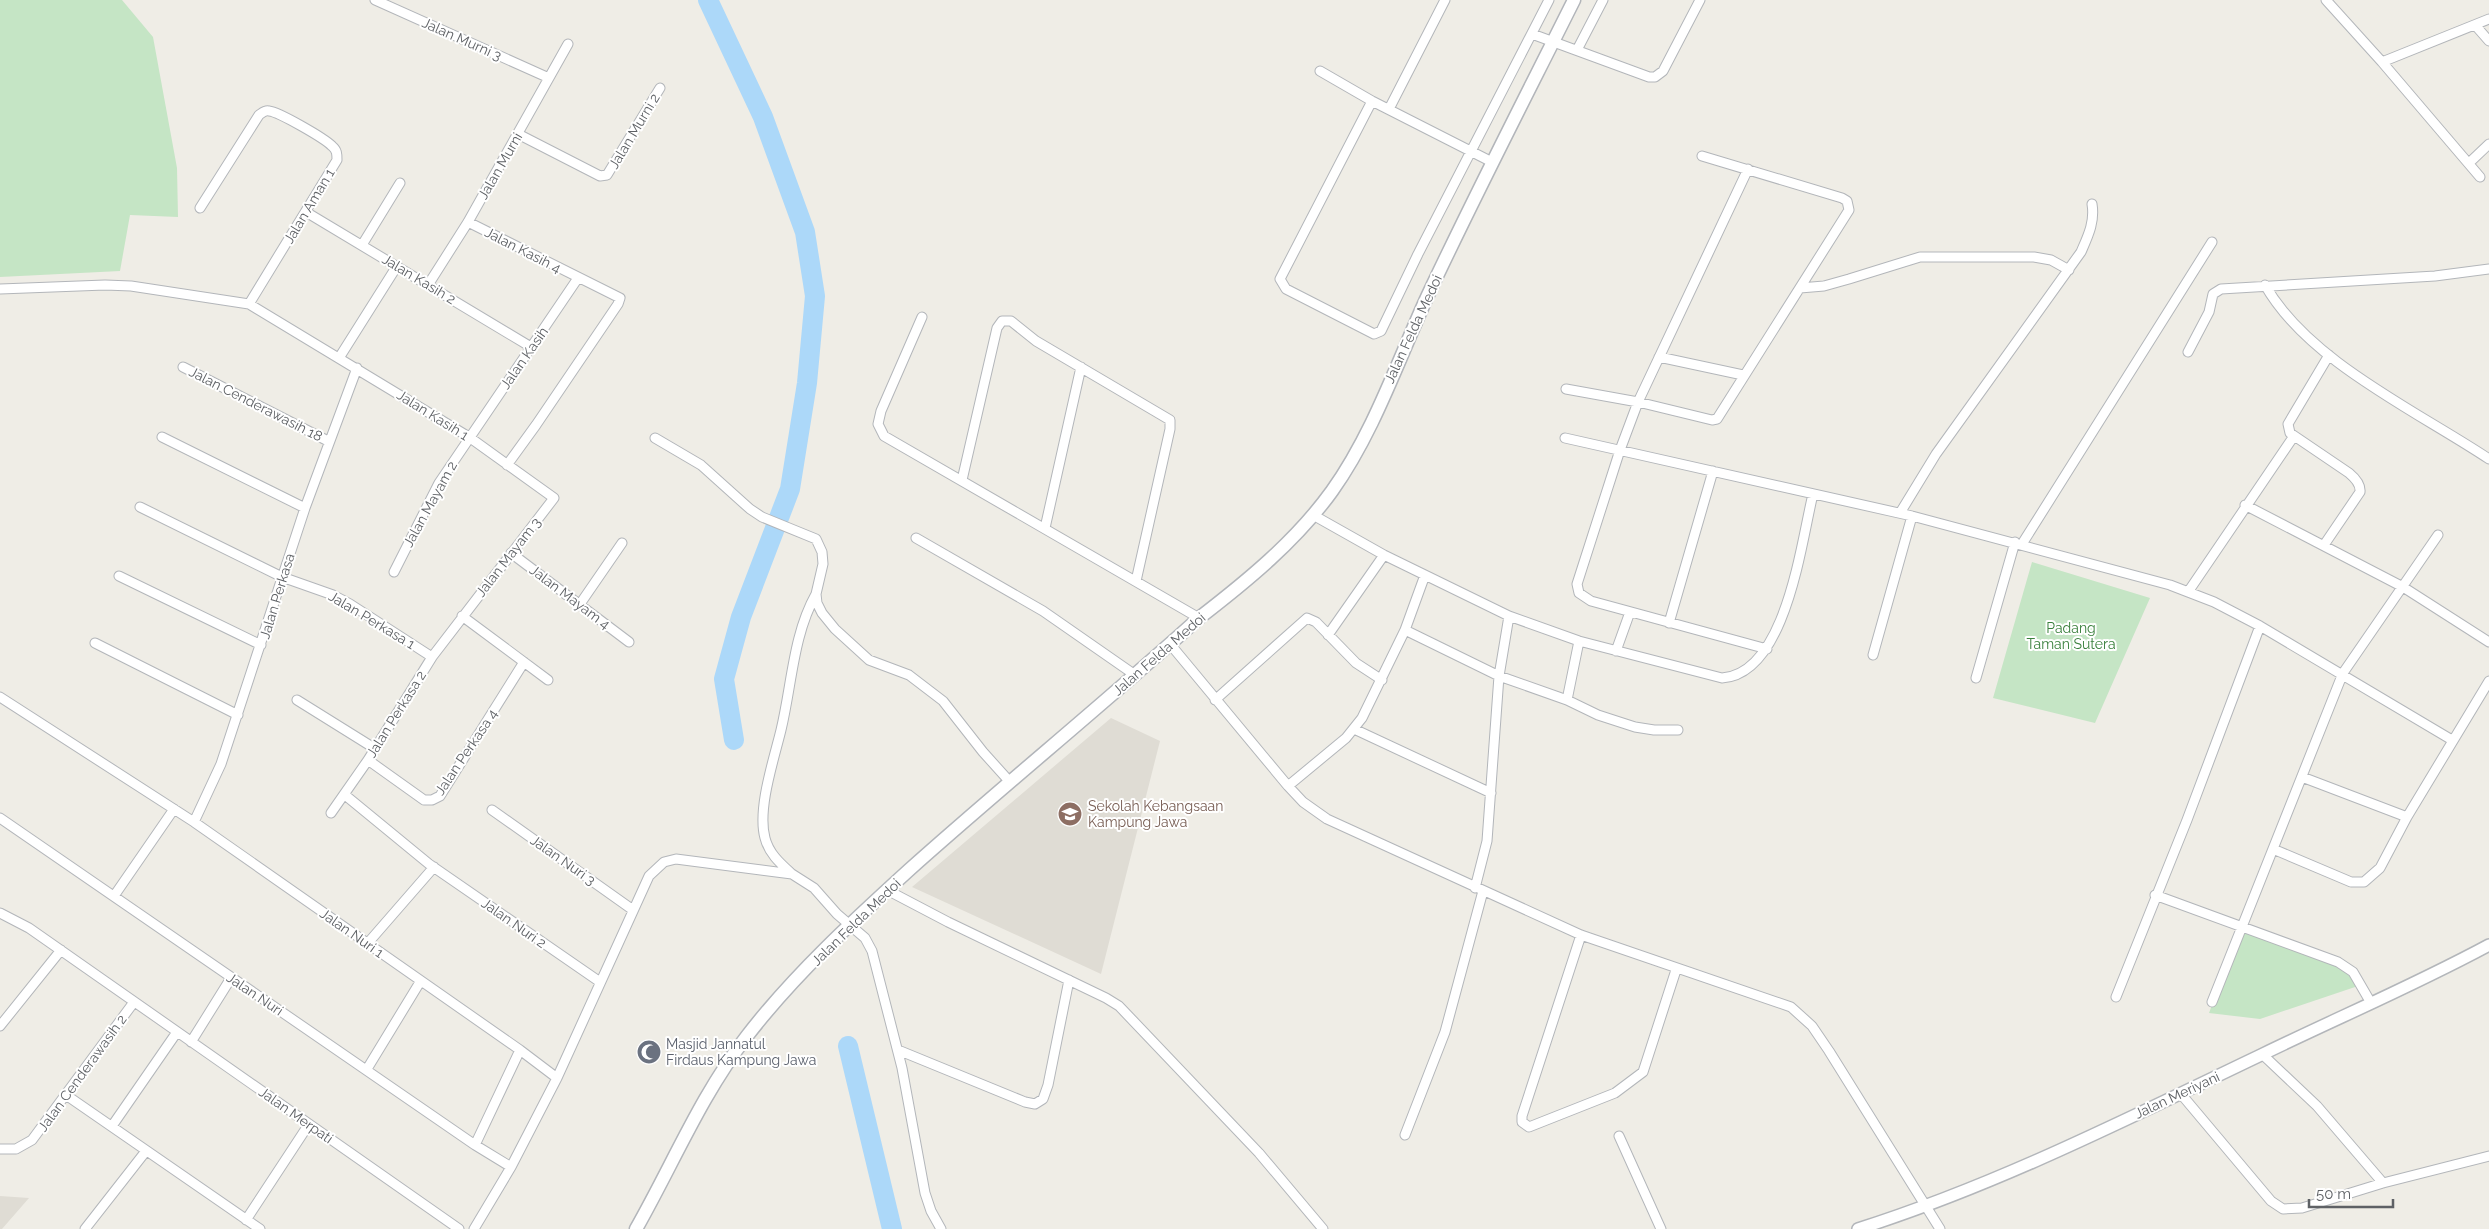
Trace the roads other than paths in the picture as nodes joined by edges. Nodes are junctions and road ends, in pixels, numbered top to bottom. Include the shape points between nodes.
1 (375, 0) edge
2 (1445, 0) edge
3 (1549, 0) edge
4 (1574, 0) edge
5 (1603, 0) edge
6 (1700, 0) edge
7 (2326, 0) edge
8 (2489, 19) edge
9 (2475, 25) junction
10 (1532, 34) junction
11 (2489, 41) edge
12 (1553, 43) junction
13 (568, 44) dead end
14 (1577, 50) junction
15 (2382, 62) junction
16 (1320, 71) dead end
17 (549, 78) junction
18 (660, 88) dead end
19 (1372, 101) junction
20 (1389, 109) junction
21 (518, 134) junction
22 (2489, 144) edge
23 (1470, 150) junction
24 (1702, 156) dead end
25 (1492, 162) junction
26 (2469, 162) junction
27 (1748, 169) junction
28 (2480, 177) dead end
29 (400, 184) dead end
30 (2092, 204) dead end
31 (200, 208) dead end
32 (306, 212) junction
33 (468, 222) junction
34 (2212, 242) dead end
35 (362, 245) junction
36 (397, 266) junction
37 (2489, 269) edge
38 (2069, 270) junction
39 (578, 278) junction
40 (428, 285) junction
41 (2265, 285) junction
42 (1800, 288) junction
43 (0, 289) edge
44 (249, 304) junction
45 (922, 317) dead end
46 (531, 347) junction
47 (2188, 352) dead end
48 (2329, 355) junction
49 (1659, 357) junction
50 (339, 358) junction
51 (183, 367) dead end
52 (1081, 367) junction
53 (357, 368) junction
54 (1743, 375) junction
55 (1566, 389) dead end
56 (1638, 402) junction
57 (2294, 436) junction
58 (469, 437) junction
59 (162, 438) dead end
60 (655, 438) dead end
61 (1565, 438) dead end
62 (328, 440) junction
63 (1620, 450) junction
64 (2489, 459) edge
65 (507, 465) junction
66 (1713, 471) junction
67 (962, 480) junction
68 (1813, 494) junction
69 (554, 498) joint
70 (2245, 505) junction
71 (140, 506) dead end
72 (305, 508) junction
73 (1900, 513) junction
74 (1313, 515) junction
75 (1912, 516) junction
76 (1045, 528) junction
77 (2438, 535) dead end
78 (916, 538) dead end
79 (622, 543) dead end
80 (2019, 543) junction
81 (2324, 545) junction
82 (511, 553) junction
83 (1384, 555) junction
84 (394, 572) dead end
85 (1425, 575) junction
86 (119, 576) dead end
87 (282, 578) junction
88 (1136, 581) junction
89 (2403, 587) junction
90 (2188, 592) junction
91 (816, 594) junction
92 (580, 604) junction
93 (1630, 612) junction
94 (462, 616) junction
95 (1509, 616) junction
96 (1199, 618) junction
97 (1669, 623) junction
98 (2260, 626) junction
99 (1405, 630) junction
100 (1328, 635) junction
101 (1579, 641) junction
102 (629, 642) dead end
103 (2489, 642) edge
104 (95, 643) dead end
105 (1170, 644) junction
106 (261, 646) junction
107 (1767, 649) junction
108 (1616, 652) junction
109 (1873, 656) dead end
110 (432, 657) junction
111 (524, 662) junction
112 (2343, 673) junction
113 (1135, 675) junction
114 (1499, 676) junction
115 (1976, 678) dead end
116 (548, 680) dead end
117 (1382, 680) junction
118 (2489, 681) edge
119 (0, 697) edge
120 (297, 700) dead end
121 (1215, 700) junction
122 (1567, 700) junction
123 (238, 714) junction
124 (1354, 729) junction
125 (1678, 730) dead end
126 (2452, 740) junction
127 (374, 748) junction
128 (368, 760) junction
129 (2302, 777) junction
130 (1010, 782) junction
131 (1288, 786) junction
132 (1491, 793) junction
133 (345, 795) junction
134 (174, 809) junction
135 (492, 810) dead end
136 (331, 813) dead end
137 (2407, 817) junction
138 (0, 818) edge
139 (194, 822) junction
140 (2273, 849) junction
141 (431, 865) junction
142 (792, 874) junction
143 (887, 890) junction
144 (1479, 890) junction
145 (2155, 895) junction
146 (114, 896) junction
147 (633, 910) junction
148 (0, 913) edge
149 (850, 925) junction
150 (2242, 926) junction
151 (1581, 935) junction
152 (367, 944) junction
153 (2489, 945) edge
154 (60, 950) junction
155 (1676, 970) junction
156 (231, 978) junction
157 (1069, 980) junction
158 (420, 982) junction
159 (600, 982) junction
160 (2116, 997) dead end
161 (134, 1002) junction
162 (2212, 1002) dead end
163 (2371, 1003) junction
164 (0, 1026) edge
165 (177, 1032) junction
166 (191, 1042) junction
167 (520, 1050) junction
168 (898, 1050) junction
169 (2262, 1054) junction
170 (367, 1069) junction
171 (557, 1078) junction
172 (2181, 1094) junction
173 (66, 1095) junction
174 (309, 1124) junction
175 (112, 1126) junction
176 (1404, 1135) dead end
177 (1619, 1136) dead end
178 (475, 1145) junction
179 (0, 1149) edge
180 (146, 1151) junction
181 (2489, 1156) edge
182 (512, 1167) junction
183 (2383, 1183) junction
184 (1926, 1206) junction
185 (246, 1220) junction
186 (87, 1228) edge
187 (260, 1229) edge
188 (459, 1229) edge
189 (474, 1229) edge
190 (636, 1229) edge
191 (941, 1229) edge
192 (1323, 1229) edge
193 (1661, 1229) edge
194 (1858, 1229) edge
195 (1940, 1229) edge

1 - 17 street, Jalan Murni 3
2 - 20 street
3 - 10 street
4 - 12 main road, Jalan Felda Medoi
5 - 14 street
6 - 14 street via 1664,71 1655,77
7 - 15 street
8 - 9 street
9 - 11 street
9 - 15 street
10 - 12 street
10 - 23 street
12 - 14 street
12 - 25 main road, Jalan Felda Medoi
13 - 17 street, Jalan Murni
15 - 26 street
16 - 19 street
17 - 21 street, Jalan Murni
18 - 21 street, Jalan Murni 2 via 607,175 600,176
19 - 20 street
19 - 23 street via 1280,280 1286,289 1371,334 1381,331
20 - 23 street
21 - 33 street, Jalan Murni
22 - 26 street
23 - 25 street
24 - 27 street
25 - 74 main road, Jalan Felda Medoi via 1356,452
26 - 28 street
27 - 42 street via 1842,198 1849,205 1847,216
27 - 49 street
29 - 35 street
30 - 38 street via 2094,214 2089,234
31 - 32 street, Jalan Aman 1 via 259,115 271,110 323,140 336,152 337,160
32 - 35 street, Jalan Kasih 2
32 - 44 street, Jalan Aman 1
33 - 39 street, Jalan Kasih 4
33 - 40 street, Jalan Murni
34 - 80 street
35 - 36 street, Jalan Kasih 2
36 - 40 street, Jalan Kasih 2
36 - 50 street
37 - 41 street via 2435,276
38 - 42 street via 2051,260 2034,257 1920,257 1824,286
38 - 73 street via 1972,402
39 - 46 street, Jalan Kasih
39 - 65 street, Jalan Kasih 4 via 620,298 618,304
40 - 46 street, Jalan Kasih 2
41 - 47 street via 2216,291
41 - 48 street via 2285,313
42 - 54 street
43 - 44 street via 105,284
44 - 50 street, Jalan Kasih 1
45 - 67 street via 881,411 879,429 890,440
46 - 58 street, Jalan Kasih
48 - 57 street via 2291,415 2288,430
48 - 64 street
49 - 54 street
49 - 56 street
50 - 53 street, Jalan Kasih 1
51 - 62 street, Jalan Cenderawasih 18
52 - 67 street via 1011,321 999,324
52 - 76 street
52 - 88 street via 1166,416 1171,423
53 - 58 street, Jalan Kasih 1
53 - 62 street, Jalan Perkasa
54 - 56 street via 1715,420
55 - 56 street
56 - 63 street
57 - 70 street
57 - 81 street via 2349,473 2360,488
58 - 65 street, Jalan Kasih 1
58 - 84 street, Jalan Mayam 2 via 436,487
59 - 72 street
60 - 91 street via 701,465 762,517 816,539 822,552
61 - 63 street
62 - 72 street, Jalan Perkasa
63 - 66 street
63 - 93 street via 1577,584 1579,593 1586,599
65 - 69 street, Jalan Kasih 1
66 - 68 street
66 - 97 street
67 - 76 street
68 - 73 street
68 - 107 street via 1787,603
69 - 82 street, Jalan Mayam 3
70 - 81 street
70 - 90 street
71 - 87 street, Jalan Perkasa 1
72 - 87 street, Jalan Perkasa
73 - 75 street
74 - 83 street
74 - 96 main road, Jalan Felda Medoi via 1234,591
75 - 80 street
75 - 109 street
76 - 88 street
77 - 89 street
78 - 113 street via 1043,611
79 - 92 street
80 - 90 street
80 - 115 street
81 - 89 street
82 - 92 street, Jalan Mayam 4
82 - 94 street, Jalan Mayam 3
83 - 85 street
83 - 100 street
85 - 95 street
85 - 99 street
86 - 106 street
87 - 106 street, Jalan Perkasa
87 - 110 street, Jalan Perkasa 1 via 333,595
88 - 96 street
89 - 103 street
89 - 112 street
90 - 98 street
91 - 130 street via 822,613 835,629 869,660 922,683 943,702
91 - 142 street via 806,612 798,641 781,730 769,771 763,826 772,854
92 - 102 street, Jalan Mayam 4
93 - 97 street
93 - 108 street
94 - 110 street, Jalan Perkasa 2
94 - 111 street
95 - 101 street
95 - 114 street
96 - 105 main road, Jalan Felda Medoi
97 - 107 street
98 - 112 street
98 - 145 street via 2187,820
99 - 114 street
99 - 117 street
100 - 117 street via 1356,663
100 - 121 street via 1312,620 1302,621
101 - 108 street
101 - 122 street
104 - 123 street
105 - 113 main road, Jalan Felda Medoi
105 - 121 street
106 - 123 street, Jalan Perkasa
107 - 108 street via 1745,671 1731,678
110 - 127 street, Jalan Perkasa 2
111 - 116 street
111 - 128 street, Jalan Perkasa 4 via 440,796 424,800
112 - 126 street
112 - 129 street
113 - 130 main road, Jalan Felda Medoi
114 - 122 street
114 - 132 street
117 - 124 street
118 - 126 street
119 - 134 street, Jalan Nuri 1
120 - 127 street
121 - 131 street
122 - 125 street via 1598,715 1635,727
123 - 139 street, Jalan Perkasa via 222,764
124 - 131 street
124 - 132 street
126 - 137 street
127 - 128 street, Jalan Perkasa 2
128 - 133 street, Jalan Perkasa 2
129 - 137 street
129 - 140 street
130 - 143 main road, Jalan Felda Medoi
131 - 144 street via 1303,802 1327,819
132 - 144 street
133 - 136 street, Jalan Perkasa 2
133 - 141 street, Jalan Nuri 2
134 - 139 street, Jalan Nuri 1
134 - 146 street
135 - 147 street, Jalan Nuri 3
137 - 140 street via 2380,868 2364,882 2351,882
138 - 146 street, Jalan Nuri
139 - 152 street, Jalan Nuri 1
140 - 150 street
141 - 152 street
141 - 159 street, Jalan Nuri 2
142 - 147 street via 676,859 654,869
142 - 149 street via 814,888
143 - 149 main road, Jalan Felda Medoi
143 - 157 street
144 - 151 street
144 - 176 street via 1445,1032
145 - 150 street
145 - 160 street
146 - 156 street, Jalan Nuri
147 - 159 street
148 - 154 street, Jalan Merpati
149 - 168 street via 865,938 872,951
149 - 190 main road, Jalan Felda Medoi via 776,1001 724,1066
150 - 162 street
150 - 163 street via 2346,967 2357,978
151 - 155 street
151 - 155 street via 1522,1116 1522,1122 1529,1128 1615,1093 1643,1072
152 - 158 street, Jalan Nuri 1
153 - 163 street, Jalan Meriyani
154 - 161 street, Jalan Merpati
154 - 164 street
155 - 184 street via 1772,1000 1803,1016 1830,1051
156 - 166 street
156 - 170 street, Jalan Nuri
157 - 168 street via 1048,1085 1042,1099 1035,1104
157 - 192 street via 1106,998 1125,1012 1259,1153
158 - 167 street, Jalan Nuri 1
158 - 170 street
159 - 171 street
161 - 165 street, Jalan Merpati
161 - 173 street, Jalan Cenderawasih 2
163 - 169 street, Jalan Meriyani
165 - 166 street, Jalan Merpati
165 - 175 street
166 - 174 street, Jalan Merpati
167 - 171 street, Jalan Nuri 1
167 - 178 street
168 - 191 street via 925,1193
169 - 172 street, Jalan Meriyani
169 - 183 street via 2317,1106
170 - 178 street, Jalan Nuri
171 - 182 street
172 - 183 street via 2278,1207 2302,1208
172 - 184 street, Jalan Meriyani
173 - 175 street
173 - 179 street, Jalan Cenderawasih 2 via 32,1140 16,1149
174 - 185 street
174 - 188 street, Jalan Merpati
175 - 180 street
177 - 193 street
178 - 182 street, Jalan Nuri
180 - 185 street
180 - 186 street
181 - 183 street
182 - 189 street
184 - 194 street, Jalan Meriyani
184 - 195 street
185 - 187 street

